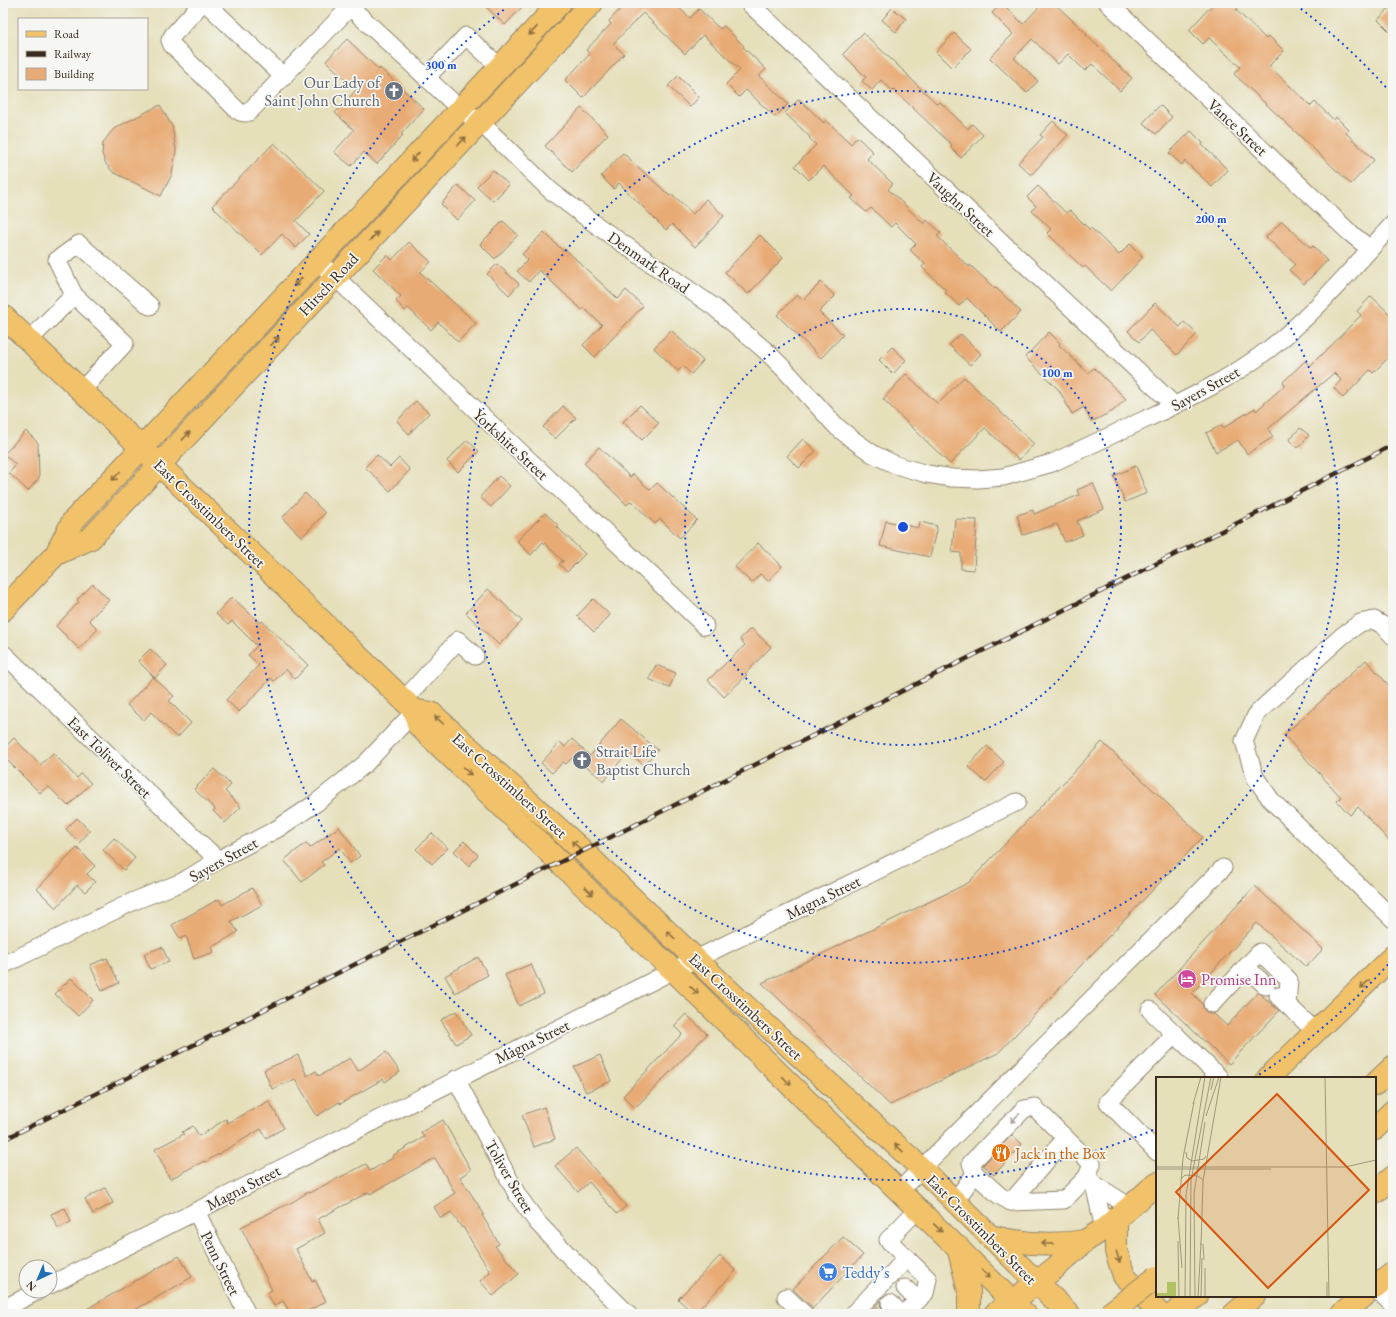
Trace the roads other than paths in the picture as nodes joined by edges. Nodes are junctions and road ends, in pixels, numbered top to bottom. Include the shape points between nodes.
1 (202, 3) edge
2 (206, 3) edge
3 (560, 3) edge
4 (592, 3) edge
5 (748, 3) edge
6 (1108, 3) edge
7 (348, 5) edge
8 (500, 66) junction
9 (284, 77) junction
10 (426, 78) junction
11 (460, 109) junction
12 (480, 122) junction
13 (1393, 224) edge
14 (1370, 249) junction
15 (318, 261) junction
16 (335, 277) junction
17 (74, 295) junction
18 (150, 306) dead end
19 (3, 316) edge
20 (29, 340) junction
21 (82, 390) junction
22 (1174, 405) junction
23 (142, 448) junction
24 (159, 464) junction
25 (974, 478) joint
26 (56, 554) junction
27 (3, 610) edge
28 (705, 626) dead end
29 (1393, 636) edge
30 (3, 654) edge
31 (475, 656) dead end
32 (410, 705) junction
33 (1017, 802) dead end
34 (218, 860) junction
35 (1223, 868) dead end
36 (1393, 919) edge
37 (1393, 956) edge
38 (696, 959) junction
39 (3, 964) edge
40 (1246, 967) junction
41 (674, 971) junction
42 (1277, 995) junction
43 (1212, 1004) dead end
44 (1150, 1010) dead end
45 (1316, 1032) junction
46 (1175, 1034) junction
47 (1393, 1067) edge
48 (1219, 1077) dead end
49 (1269, 1077) edge
50 (456, 1079) junction
51 (1376, 1083) edge
52 (1393, 1111) edge
53 (1376, 1127) edge
54 (1065, 1139) junction
55 (1156, 1151) edge
56 (922, 1169) junction
57 (975, 1174) junction
58 (1393, 1177) edge
59 (1091, 1180) junction
60 (1156, 1184) edge
61 (900, 1191) junction
62 (1376, 1192) edge
63 (954, 1202) junction
64 (1011, 1202) junction
65 (918, 1208) junction
66 (196, 1211) junction
67 (1116, 1218) junction
68 (989, 1236) junction
69 (1086, 1241) junction
70 (958, 1247) junction
71 (906, 1258) junction
72 (1393, 1272) edge
73 (1156, 1278) edge
74 (897, 1280) junction
75 (58, 1281) edge
76 (1036, 1283) junction
77 (1376, 1286) edge
78 (1376, 1288) edge
79 (786, 1297) dead end
80 (1196, 1297) edge
81 (1254, 1297) edge
82 (1363, 1297) edge
83 (22, 1299) edge
84 (886, 1300) edge
85 (918, 1300) junction
86 (1393, 1305) edge
87 (3, 1308) edge
88 (861, 1308) edge
89 (1019, 1308) edge
90 (247, 1314) edge
91 (628, 1314) edge
92 (804, 1314) edge
93 (904, 1314) edge
94 (969, 1314) edge
95 (995, 1314) edge
96 (1069, 1314) edge
97 (1109, 1314) edge
98 (1160, 1314) edge
99 (1173, 1314) edge
100 (1234, 1314) edge
101 (1342, 1314) edge

1 - 9 street via 170,40 172,45 237,110 245,114 249,112
2 - 9 street
3 -> 8 main road, Hirsch Road
4 - 12 main road, Hirsch Road
5 - 22 street, Vaughn Street
6 - 14 street, Vance Street
7 - 9 street
7 - 10 street, Denmark Road
8 - 10 street via 466,36
8 - 11 main road, Hirsch Road
10 - 11 street, Denmark Road
11 - 12 street, Denmark Road
11 -> 15 main road, Hirsch Road
16 -> 12 main road, Hirsch Road
12 - 25 street, Denmark Road via 551,191 599,228 714,307 766,351 837,427 852,439 873,454 896,465 927,474
13 - 14 street, Sayers Street
14 - 22 street, Sayers Street via 1320,304 1268,350 1238,371
15 - 16 street, Yorkshire Street
15 -> 23 main road, Hirsch Road
24 -> 16 main road, Hirsch Road
16 - 28 street, Yorkshire Street
17 - 18 street via 56,260 79,244
17 - 20 street
17 - 21 street via 125,343
19 - 20 main road, East Crosstimbers Street
20 - 21 main road, East Crosstimbers Street
21 - 23 main road, East Crosstimbers Street
22 - 25 street, Sayers Street via 1052,463 1003,477
23 - 24 main road, East Crosstimbers Street
23 -> 26 main road, Hirsch Road via 73,521
24 - 26 main road, Hirsch Road via 91,538
24 - 32 main road, East Crosstimbers Street
26 - 27 main road, Hirsch Road
29 - 36 street via 1374,620 1360,623 1342,636 1257,713 1244,741 1255,776 1271,800
30 - 34 street, East Toliver Street
31 - 32 street, Sayers Street via 458,640
32 - 34 street, Sayers Street via 365,764 316,803 277,829
38 -> 32 main road, East Crosstimbers Street via 437,718
32 -> 41 main road, East Crosstimbers Street via 418,725
33 - 38 street, Magna Street
34 - 39 street, Sayers Street via 182,882 134,901
35 - 56 street
37 -> 45 main road
38 - 41 street, Magna Street
56 -> 38 main road, East Crosstimbers Street
40 - 42 street
40 - 42 street via 1260,952 1289,980
40 - 43 street
41 - 50 street, Magna Street
41 -> 61 main road, East Crosstimbers Street
42 - 45 street
44 - 46 street
45 - 49 main road
46 - 48 street
46 - 55 street via 1108,1102
47 - 51 main road
50 - 66 street, Magna Street
50 - 91 street, Toliver Street via 518,1196 533,1217
52 - 53 main road
54 -> 57 street via 1034,1107 1024,1109 971,1163
54 - 59 street via 1092,1164
54 - 64 street
56 - 61 street
56 - 63 main road, East Crosstimbers Street
57 - 63 street
57 - 64 street via 1000,1196
58 - 62 main road
59 - 64 street via 1064,1200
59 - 67 street
59 - 67 street
60 - 67 main road
61 - 65 main road, East Crosstimbers Street
63 - 68 main road, East Crosstimbers Street
65 -> 70 main road, East Crosstimbers Street
65 - 71 street via 888,1240
66 - 75 street, Magna Street
66 - 90 street, Penn Street
67 - 69 main road
67 -> 98 main road via 1116,1251 1124,1276
69 -> 68 main road via 1039,1244
68 - 76 main road, East Crosstimbers Street
69 - 76 main road
70 -> 89 main road, East Crosstimbers Street
70 - 94 main road via 969,1291
71 - 74 street
71 - 85 street via 928,1280 925,1293
72 - 77 main road
73 - 97 main road, bridge
74 - 84 street
74 - 85 street
76 - 89 main road
76 - 96 main road, East Crosstimbers Street
78 - 86 street
79 - 92 street
80 - 99 main road
81 - 100 main road
82 - 101 main road
83 - 87 street
84 - 88 street
85 - 93 street
89 - 95 main road

